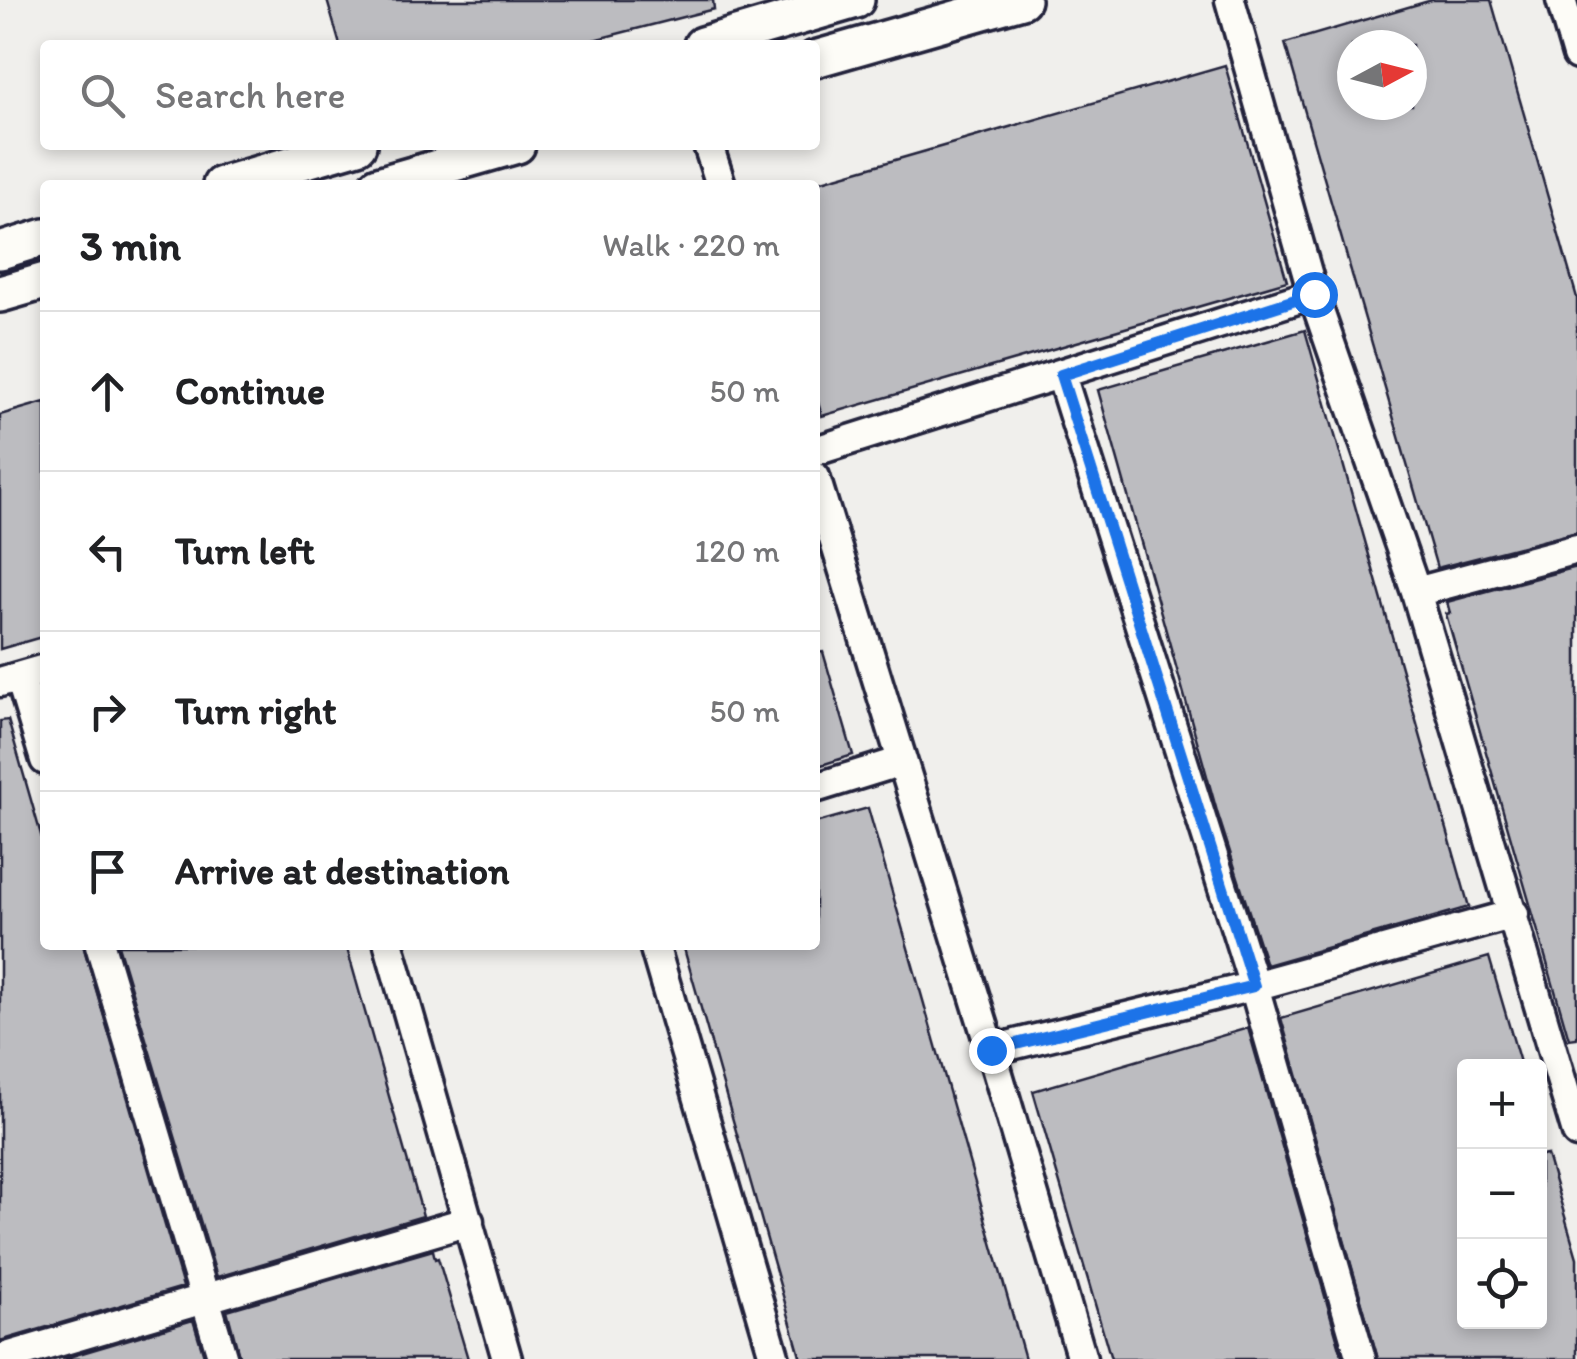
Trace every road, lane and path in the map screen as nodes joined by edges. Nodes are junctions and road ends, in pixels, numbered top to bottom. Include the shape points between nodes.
1 (856, 0) edge
2 (1022, 0) edge
3 (1230, 0) edge
4 (1561, 0) edge
5 (719, 40) edge
6 (1577, 55) edge
7 (820, 58) edge
8 (341, 150) edge
9 (507, 150) edge
10 (710, 150) edge
11 (460, 174) edge
12 (238, 180) edge
13 (415, 180) edge
14 (719, 180) edge
15 (40, 238) edge
16 (0, 250) edge
17 (40, 282) edge
18 (0, 294) edge
19 (1314, 294) junction
20 (1061, 375) junction
21 (820, 449) edge
22 (820, 494) edge
23 (1577, 548) edge
24 (1416, 592) junction
25 (22, 676) edge
26 (40, 742) edge
27 (902, 760) junction
28 (820, 786) edge
29 (1514, 914) junction
30 (101, 950) edge
31 (390, 950) edge
32 (655, 950) edge
33 (1254, 986) junction
34 (991, 1050) junction
35 (1577, 1133) edge
36 (468, 1221) junction
37 (204, 1296) junction
38 (0, 1359) edge
39 (223, 1359) edge
40 (507, 1359) edge
41 (775, 1359) edge
42 (1082, 1359) edge
43 (1361, 1359) edge

1 - 5 street
2 - 7 street
3 - 19 street
4 - 6 street
8 - 12 street
9 - 11 street
10 - 14 street
11 - 13 street
15 - 16 street
17 - 18 street
19 - 20 street
19 - 24 street
20 - 21 street
20 - 33 street
22 - 27 street
23 - 24 street
24 - 29 street
25 - 26 street
27 - 28 street
27 - 34 street
29 - 33 street
29 - 35 street
30 - 37 street
31 - 36 street
32 - 41 street
33 - 34 street
33 - 43 street
34 - 42 street
36 - 37 street
36 - 40 street
37 - 38 street
37 - 39 street

